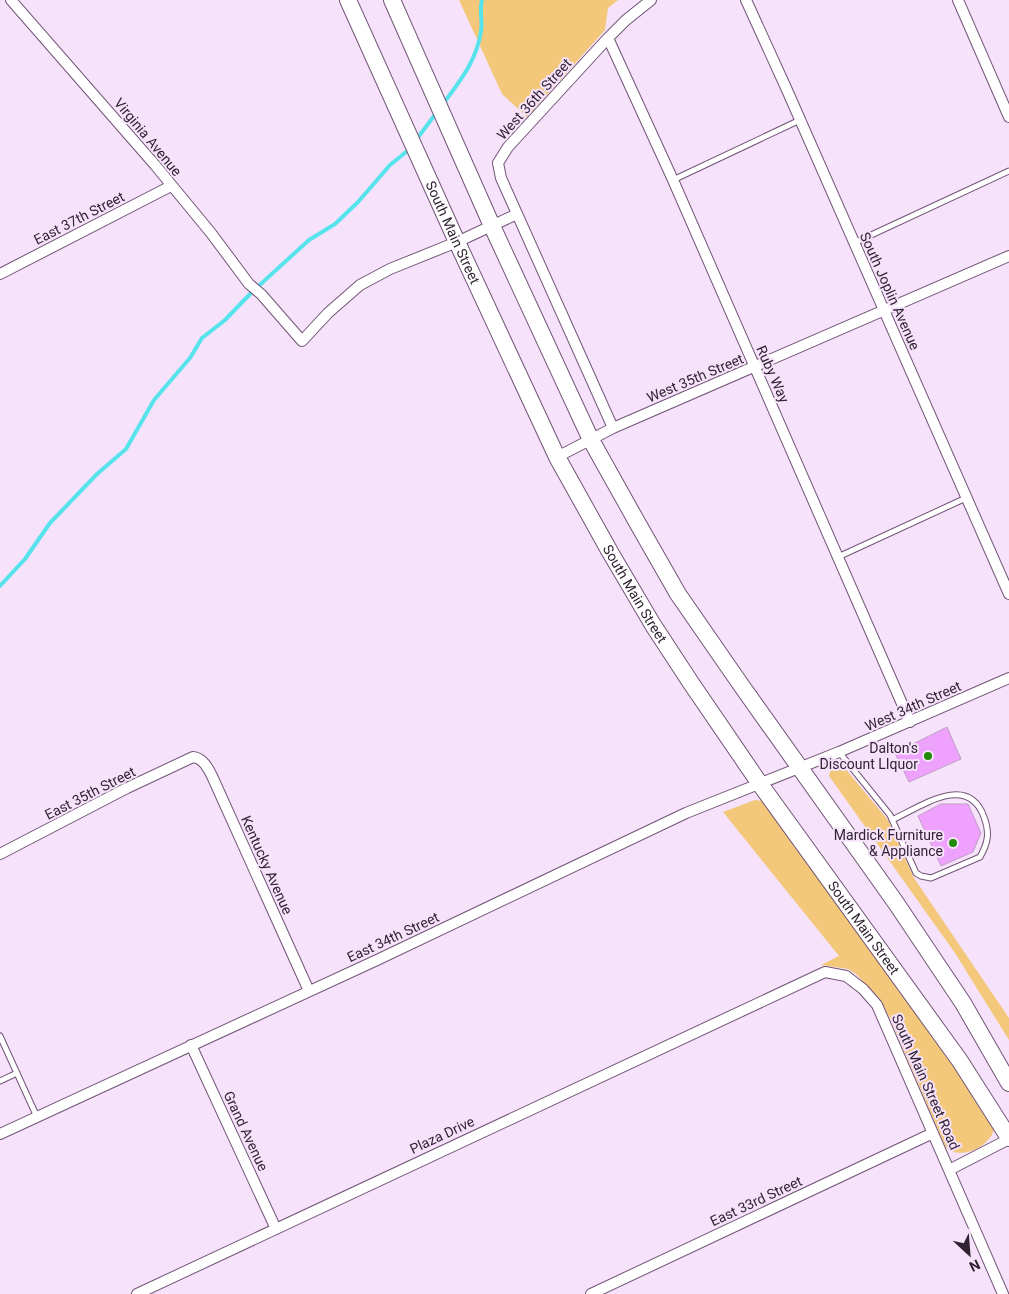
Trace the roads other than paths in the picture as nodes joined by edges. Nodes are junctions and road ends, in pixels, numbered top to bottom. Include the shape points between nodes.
1 (12, 0) edge
2 (348, 0) edge
3 (392, 0) edge
4 (651, 0) edge
5 (746, 0) edge
6 (958, 0) edge
7 (608, 38) junction
8 (1009, 117) edge
9 (800, 120) junction
10 (1009, 171) edge
11 (673, 180) junction
12 (171, 186) junction
13 (516, 214) junction
14 (492, 226) junction
15 (457, 242) junction
16 (854, 243) junction
17 (1009, 256) edge
18 (0, 274) edge
19 (884, 312) junction
20 (755, 367) junction
21 (613, 428) junction
22 (591, 440) junction
23 (557, 457) junction
24 (966, 498) junction
25 (838, 557) junction
26 (1009, 594) edge
27 (1009, 678) edge
28 (910, 722) junction
29 (839, 752) junction
30 (193, 757) joint
31 (800, 768) junction
32 (760, 784) junction
33 (892, 820) junction
34 (0, 854) edge
35 (309, 991) junction
36 (759, 1002) joint
37 (0, 1036) edge
38 (191, 1045) junction
39 (17, 1073) junction
40 (0, 1081) edge
41 (1009, 1083) edge
42 (37, 1116) junction
43 (933, 1133) junction
44 (0, 1134) edge
45 (1009, 1138) edge
46 (949, 1170) junction
47 (276, 1228) junction
48 (137, 1294) edge
49 (591, 1294) edge
50 (1003, 1294) edge

1 - 12 street, Virginia Avenue
2 - 15 main road, South Main Street
3 - 14 main road
4 - 7 street, West 36th Street
5 - 9 street, South Joplin Avenue
6 - 8 street
7 - 11 street, Ruby Way
7 - 13 street, West 36th Street via 508,147 498,163
9 - 11 lane
9 - 16 street, South Joplin Avenue
10 - 16 lane
11 - 20 street, Ruby Way
12 - 15 street, Virginia Avenue via 249,284 302,341 360,285
12 - 18 street, East 37th Street
13 - 14 street
13 - 21 street
14 - 15 street
14 - 22 main road
15 - 23 main road, South Main Street
16 - 19 street, South Joplin Avenue
17 - 19 street, West 35th Street
19 - 20 street, West 35th Street
19 - 24 street, South Joplin Avenue
20 - 21 street, West 35th Street
20 - 25 street, Ruby Way
21 - 22 street, West 35th Street
22 - 23 street, West 35th Street
22 - 31 main road via 678,594
23 - 32 main road, South Main Street via 653,625
24 - 25 lane
24 - 26 street, South Joplin Avenue
25 - 28 street, Ruby Way
27 - 28 street, West 34th Street
28 - 29 street, West 34th Street
29 - 31 street, West 34th Street
29 - 33 lane
30 - 34 street, East 35th Street
30 - 35 street, Kentucky Avenue via 200,759 210,772
31 - 32 street, East 34th Street
31 - 41 main road via 896,903
32 - 35 street, East 34th Street via 686,813
32 - 45 main road, South Main Street via 955,1053
33 - 33 lane via 916,873 931,878 980,857 989,838 984,816 970,797 950,794 936,798
35 - 38 street, East 34th Street
36 - 43 street, South Main Street Road via 825,972 846,976 877,1005
36 - 47 street, Plaza Drive
37 - 39 lane
38 - 42 street, East 34th Street
38 - 47 street, Grand Avenue
39 - 40 lane
39 - 42 lane
42 - 44 street, East 34th Street
43 - 46 street, South Main Street Road
43 - 49 street, East 33rd Street
45 - 46 street
46 - 50 street, South Main Street Road
47 - 48 street, Plaza Drive

